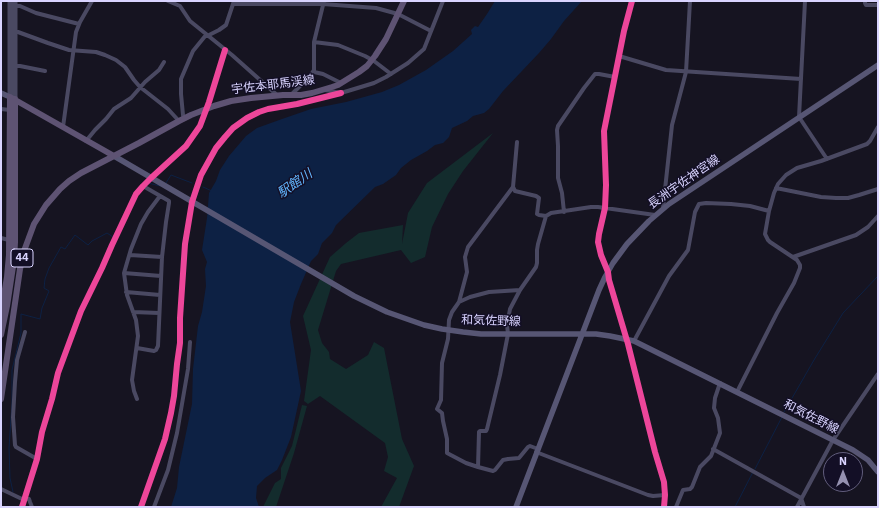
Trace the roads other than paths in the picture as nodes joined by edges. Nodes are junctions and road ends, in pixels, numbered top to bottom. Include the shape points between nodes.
1 (10, 1) edge
2 (92, 1) edge
3 (168, 1) edge
4 (404, 1) edge
5 (443, 1) edge
6 (632, 1) edge
7 (690, 1) edge
8 (805, 1) edge
9 (865, 1) edge
10 (234, 2) edge
11 (323, 2) edge
12 (15, 4) edge
13 (878, 5) edge
14 (398, 14) junction
15 (79, 24) junction
16 (431, 30) junction
17 (15, 32) junction
18 (206, 35) junction
19 (314, 42) junction
20 (74, 50) junction
21 (225, 50) junction
22 (619, 56) junction
23 (372, 60) junction
24 (164, 62) dead end
25 (878, 65) edge
26 (15, 66) junction
27 (45, 71) dead end
28 (314, 72) junction
29 (686, 72) junction
30 (391, 74) junction
31 (615, 77) junction
32 (801, 79) junction
33 (341, 83) junction
34 (140, 87) junction
35 (324, 90) junction
36 (1, 92) edge
37 (341, 93) junction
38 (277, 95) junction
39 (291, 95) junction
40 (12, 98) junction
41 (1, 109) edge
42 (206, 109) junction
43 (10, 110) junction
44 (799, 117) junction
45 (182, 120) junction
46 (63, 127) junction
47 (878, 127) edge
48 (86, 141) junction
49 (517, 142) dead end
50 (114, 156) junction
51 (827, 159) junction
52 (151, 178) junction
53 (143, 186) junction
54 (513, 187) junction
55 (776, 188) junction
56 (878, 189) edge
57 (160, 196) junction
58 (193, 203) junction
59 (604, 208) junction
60 (663, 208) junction
61 (769, 211) junction
62 (564, 212) junction
63 (655, 215) junction
64 (546, 216) junction
65 (878, 216) edge
66 (1, 238) edge
67 (12, 241) junction
68 (26, 245) junction
69 (130, 255) junction
70 (793, 257) junction
71 (162, 258) junction
72 (124, 272) junction
73 (608, 272) junction
74 (161, 276) junction
75 (520, 290) junction
76 (126, 292) junction
77 (160, 295) junction
78 (459, 302) junction
79 (133, 312) junction
80 (1, 313) edge
81 (159, 313) junction
82 (449, 330) junction
83 (25, 332) dead end
84 (1, 334) edge
85 (508, 334) junction
86 (582, 334) junction
87 (626, 339) junction
88 (634, 341) junction
89 (190, 342) dead end
90 (137, 348) junction
91 (878, 374) edge
92 (720, 383) junction
93 (2, 386) edge
94 (737, 392) junction
95 (1, 399) edge
96 (137, 399) dead end
97 (833, 440) junction
98 (713, 449) junction
99 (537, 450) junction
100 (37, 460) junction
101 (478, 467) junction
102 (878, 472) edge
103 (1, 489) edge
104 (665, 495) junction
105 (802, 498) junction
106 (25, 499) junction
107 (22, 507) edge
108 (32, 507) edge
109 (141, 507) edge
110 (154, 507) edge
111 (516, 507) edge
112 (664, 507) edge
113 (676, 507) edge
114 (797, 507) edge
115 (804, 507) edge

1 - 40 street
2 - 15 street
3 - 18 street via 180,6 190,21
4 - 14 main road, 宇佐本耶馬渓線 / 44
5 - 16 street
6 - 22 street
7 - 29 street
8 - 32 street
9 - 13 street via 866,5
10 - 11 street
10 - 18 street via 226,25
11 - 14 street via 376,8
11 - 19 street
12 - 15 street
12 - 17 street
14 - 16 street
14 - 23 main road, 宇佐本耶馬渓線 / 44
15 - 20 street
16 - 30 street via 424,49
17 - 20 street
17 - 26 street
18 - 21 street
18 - 45 street via 194,50 182,74
19 - 23 street via 338,45
19 - 28 street
20 - 34 street via 92,51 116,60 125,67
20 - 46 street
21 - 38 street
21 - 42 street
22 - 29 street via 658,69
22 - 31 street
23 - 30 street
23 - 33 main road, 宇佐本耶馬渓線 / 44
24 - 34 street
25 - 44 main road, 長洲宇佐神宮線
26 - 27 street
26 - 40 street
28 - 33 street
28 - 39 street
29 - 32 street
29 - 60 street via 672,125
30 - 37 street via 374,83
31 - 59 street via 604,132
31 - 62 street via 595,74 558,126 558,178
32 - 44 street
33 - 35 main road, 宇佐本耶馬渓線 / 44
34 - 45 street
34 - 48 street via 131,98 114,109
35 - 37 street
35 - 39 main road, 宇佐本耶馬渓線 / 44
36 - 40 main road
37 - 58 street via 268,109 240,122 216,148 209,160 201,175
38 - 39 main road, 宇佐本耶馬渓線 / 44
38 - 42 main road, 宇佐本耶馬渓線 / 44 via 231,101
40 - 43 main road, 44
40 - 46 main road
40 - 67 main road, 44
41 - 43 street
42 - 45 main road, 宇佐本耶馬渓線 / 44
42 - 52 street via 200,126 186,146
43 - 67 main road, 44
44 - 51 street
44 - 60 main road, 長洲宇佐神宮線
45 - 50 main road, 宇佐本耶馬渓線 / 44
46 - 48 main road
47 - 51 street via 867,144
48 - 50 main road
49 - 54 street
50 - 52 main road, 和気佐野線
50 - 68 main road, 宇佐本耶馬渓線 / 44 via 76,176 60,189 37,219
51 - 55 street via 797,168 786,175
52 - 53 street
52 - 58 main road, 和気佐野線
53 - 57 street
53 - 100 street via 136,194 81,311 58,373
54 - 64 street via 515,191 539,198 537,214
54 - 78 street via 468,247 465,257 467,272
55 - 56 street via 836,198 848,198
55 - 61 street
57 - 69 street via 141,224
57 - 71 street via 169,201
58 - 82 main road, 和気佐野線 via 354,296 387,312
58 - 109 street via 185,244 180,343 174,396 165,438
59 - 62 street via 591,207
59 - 63 street
59 - 73 street via 598,242
60 - 63 main road, 長洲宇佐神宮線
61 - 70 street via 766,237
61 - 88 street via 731,204 699,204 695,212 688,250 669,276
62 - 64 street
63 - 73 main road, 長洲宇佐神宮線 via 627,244
64 - 75 street via 538,244 536,267
65 - 70 street via 856,235
66 - 67 street
67 - 68 main road, 44
67 - 80 main road, 44
67 - 84 main road, 44 via 11,283
68 - 93 main road, 宇佐本耶馬渓線 / 44 via 20,268
69 - 71 street
69 - 72 street
70 - 94 street via 800,265 799,271
71 - 74 street
72 - 74 street
72 - 76 street
73 - 86 main road, 長洲宇佐神宮線
73 - 87 street
74 - 77 street
75 - 78 street via 485,292
75 - 85 street via 510,309
76 - 77 street
76 - 79 street
77 - 81 street
78 - 82 street via 450,315
79 - 81 street
79 - 90 street via 137,325
81 - 90 street via 156,350
82 - 85 main road, 和気佐野線
82 - 101 street via 442,363 441,400 437,409 442,413 448,453
83 - 100 street via 17,360 15,382 15,445
85 - 86 main road, 和気佐野線
85 - 101 street via 487,429 479,432
86 - 87 main road, 和気佐野線 via 602,334
86 - 99 main road, 長洲宇佐神宮線
87 - 88 main road, 和気佐野線
87 - 104 street via 664,482
88 - 92 main road, 和気佐野線
89 - 110 street via 177,433 168,470
90 - 96 street via 132,380
91 - 97 street
92 - 94 main road, 和気佐野線
92 - 98 street via 714,408 720,433
93 - 95 main road, 宇佐本耶馬渓線 / 44
94 - 97 main road, 和気佐野線
97 - 102 main road, 和気佐野線 via 864,457
97 - 105 street
98 - 105 street
98 - 113 street via 709,459 700,467 692,487 683,490
99 - 101 street via 530,446 519,458 503,460 493,471
99 - 104 street via 653,496
99 - 111 main road, 長洲宇佐神宮線
100 - 106 street
103 - 106 street
104 - 112 street
105 - 114 street
105 - 115 street
106 - 107 street
106 - 108 street via 29,499

